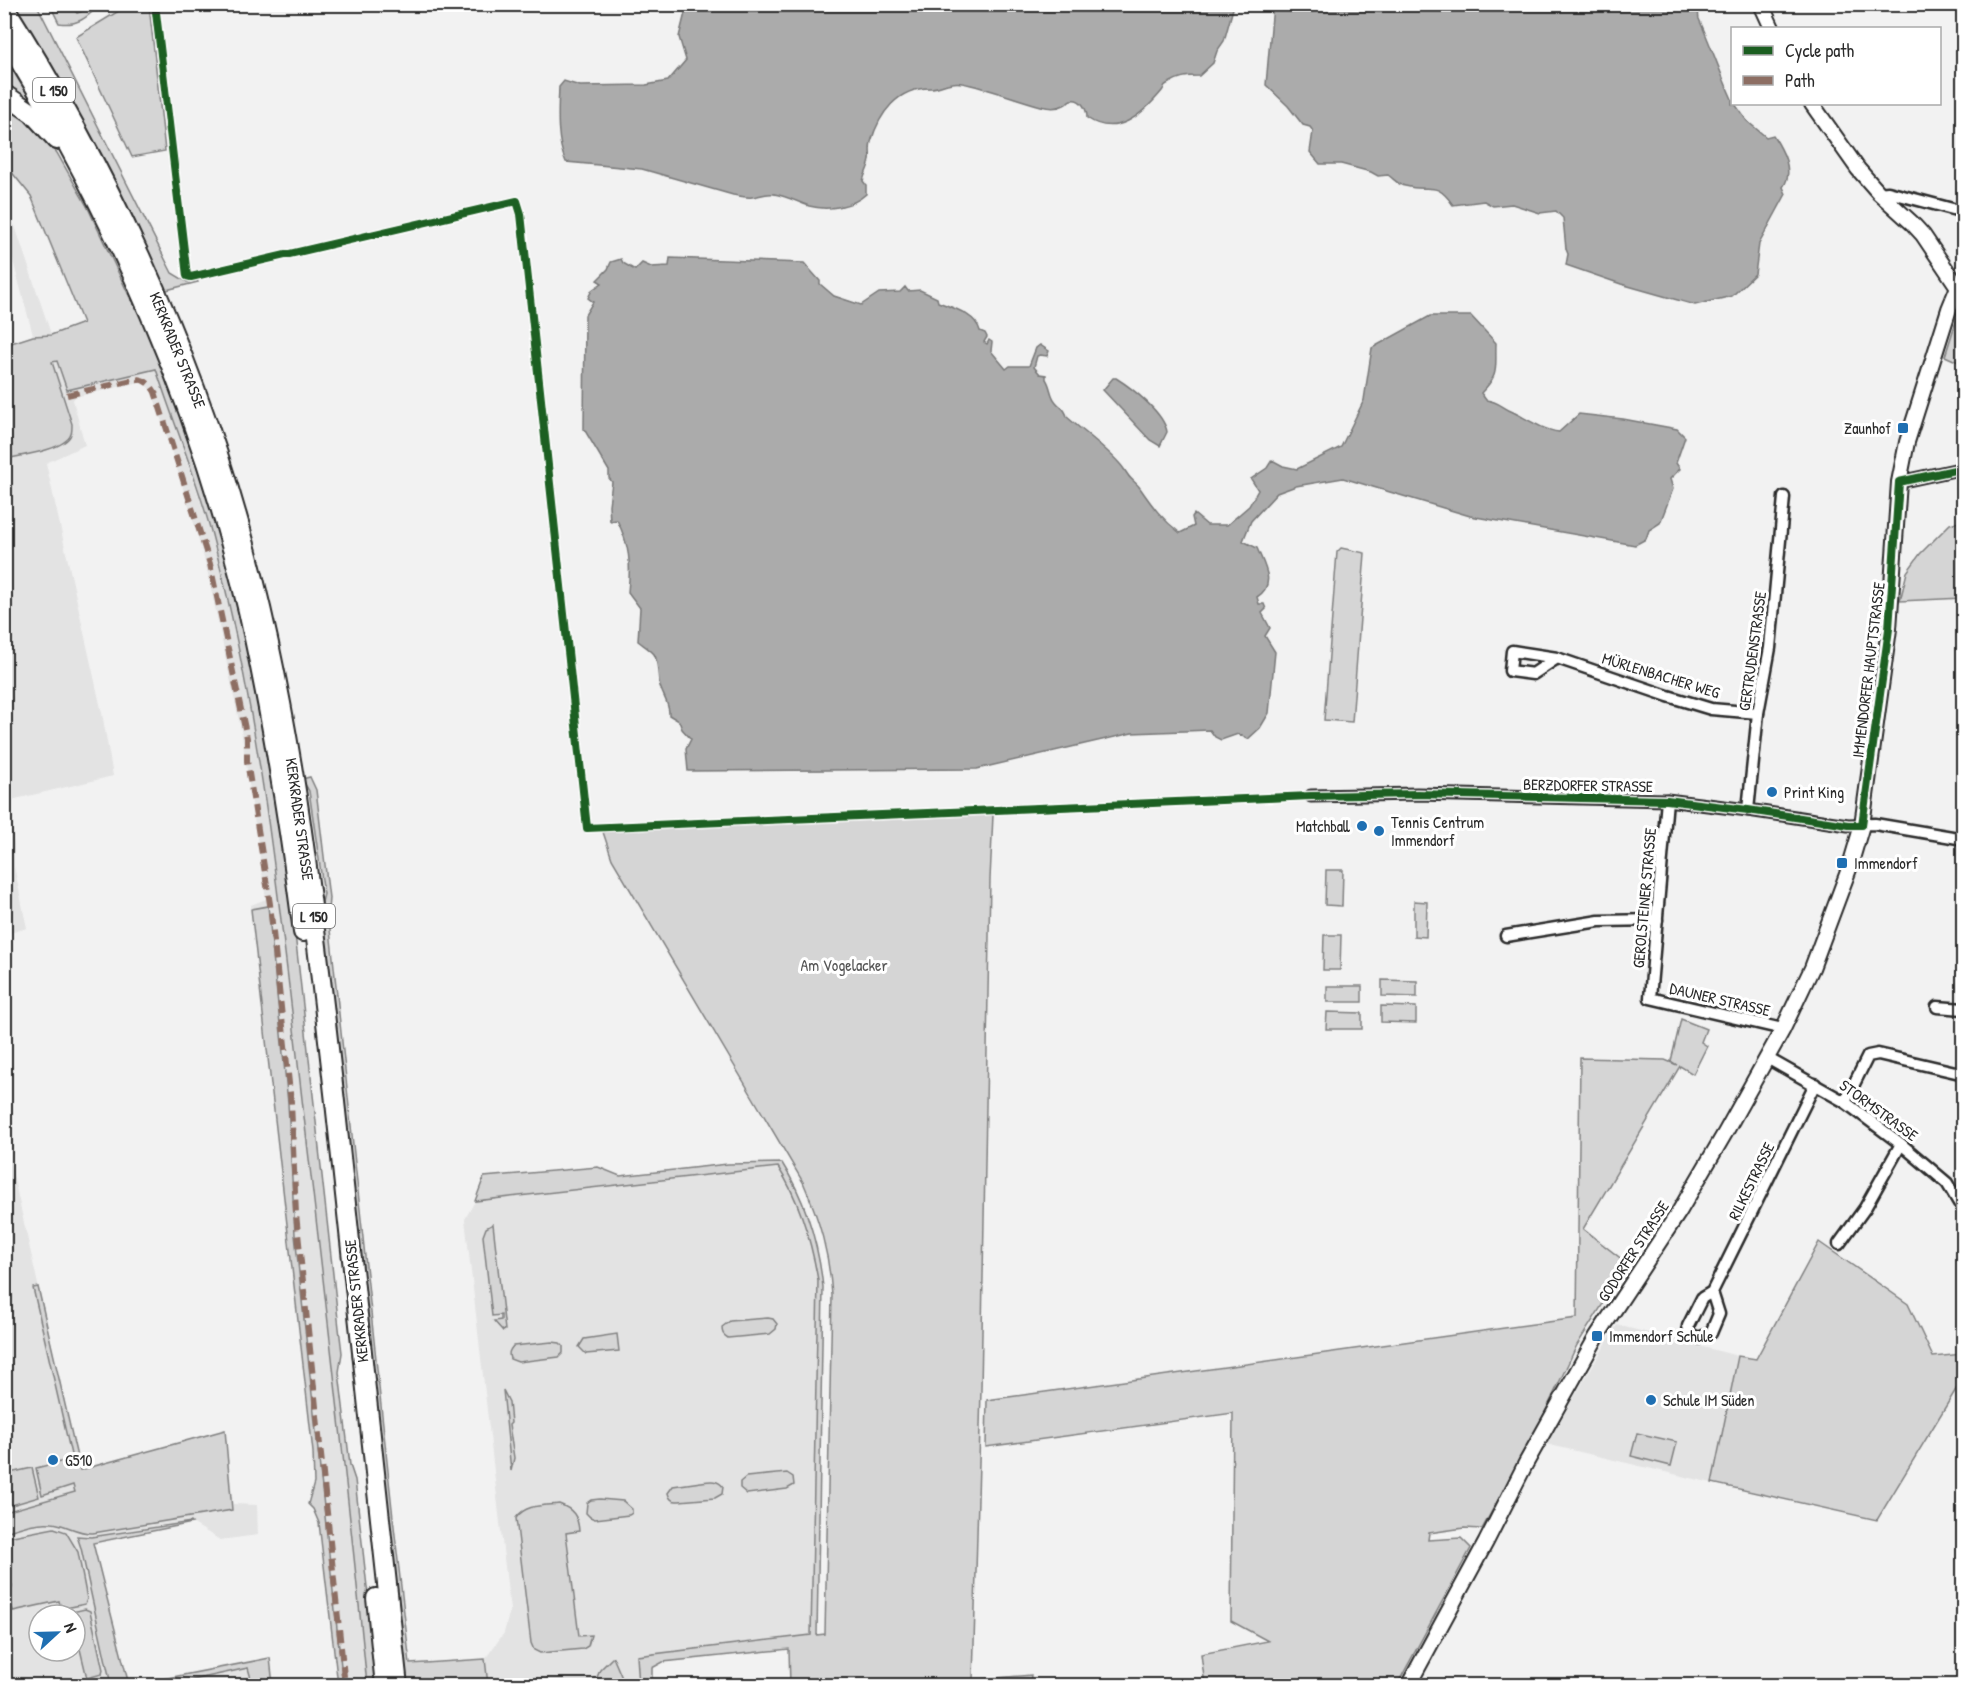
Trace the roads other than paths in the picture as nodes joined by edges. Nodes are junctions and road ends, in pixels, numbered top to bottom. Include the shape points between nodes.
1 (1761, 4) edge
2 (4, 6) edge
3 (1772, 27) edge
4 (4, 36) edge
5 (4, 94) edge
6 (1813, 105) edge
7 (77, 161) junction
8 (1879, 193) junction
9 (1964, 212) edge
10 (1961, 285) edge
11 (1964, 468) edge
12 (1899, 482) junction
13 (1784, 497) dead end
14 (1557, 658) dead end
15 (1758, 713) junction
16 (1311, 795) dead end
17 (1667, 800) junction
18 (1748, 810) junction
19 (1862, 825) junction
20 (1964, 839) edge
21 (1657, 920) junction
22 (1506, 936) dead end
23 (1650, 998) joint
24 (1937, 1007) dead end
25 (1964, 1009) edge
26 (1783, 1029) junction
27 (1767, 1058) junction
28 (1964, 1074) edge
29 (1815, 1084) junction
30 (1845, 1102) junction
31 (1901, 1144) junction
32 (1959, 1203) dead end
33 (1839, 1244) dead end
34 (1712, 1292) dead end
35 (385, 1686) edge
36 (398, 1686) edge
37 (1408, 1686) edge

1 - 3 street
2 - 36 highway, KERKRADER STRASSE / L 150 via 101,177 165,315 216,449 263,614 303,829
4 - 7 highway, KERKRADER STRASSE / L 150
5 - 7 highway, L 150 via 32,113
6 - 8 street
7 - 35 highway, KERKRADER STRASSE / L 150 via 147,308 203,455 248,610 265,694 290,832 307,962
8 - 9 street
8 - 10 street via 1923,235
10 - 12 street, IMMENDORFER HAUPTSTRASSE via 1949,309 1907,442
11 - 12 street
12 - 19 street, IMMENDORFER HAUPTSTRASSE via 1889,629
13 - 15 street, GERTRUDENSTRASSE via 1770,648
14 - 15 street, MÜRLENBACHER WEG via 1711,709
15 - 18 street, GERTRUDENSTRASSE
16 - 17 street, BERZDORFER STRASSE
17 - 18 street, BERZDORFER STRASSE
17 - 21 street, GEROLSTEINER STRASSE
18 - 19 street, BERZDORFER STRASSE
19 - 20 street, BERZDORFER STRASSE
19 - 26 street, GODORFER STRASSE via 1812,968
21 - 22 street via 1599,921
21 - 23 street, GEROLSTEINER STRASSE
23 - 26 street, DAUNER STRASSE
24 - 25 street
26 - 27 street, GODORFER STRASSE
27 - 29 street, STORMSTRASSE
27 - 37 street, GODORFER STRASSE via 1678,1212 1576,1372
28 - 30 street via 1872,1054
29 - 30 street, STORMSTRASSE
29 - 34 street, RILKESTRASSE
30 - 31 street, STORMSTRASSE
31 - 32 street, STORMSTRASSE via 1947,1183
31 - 33 street via 1865,1208

